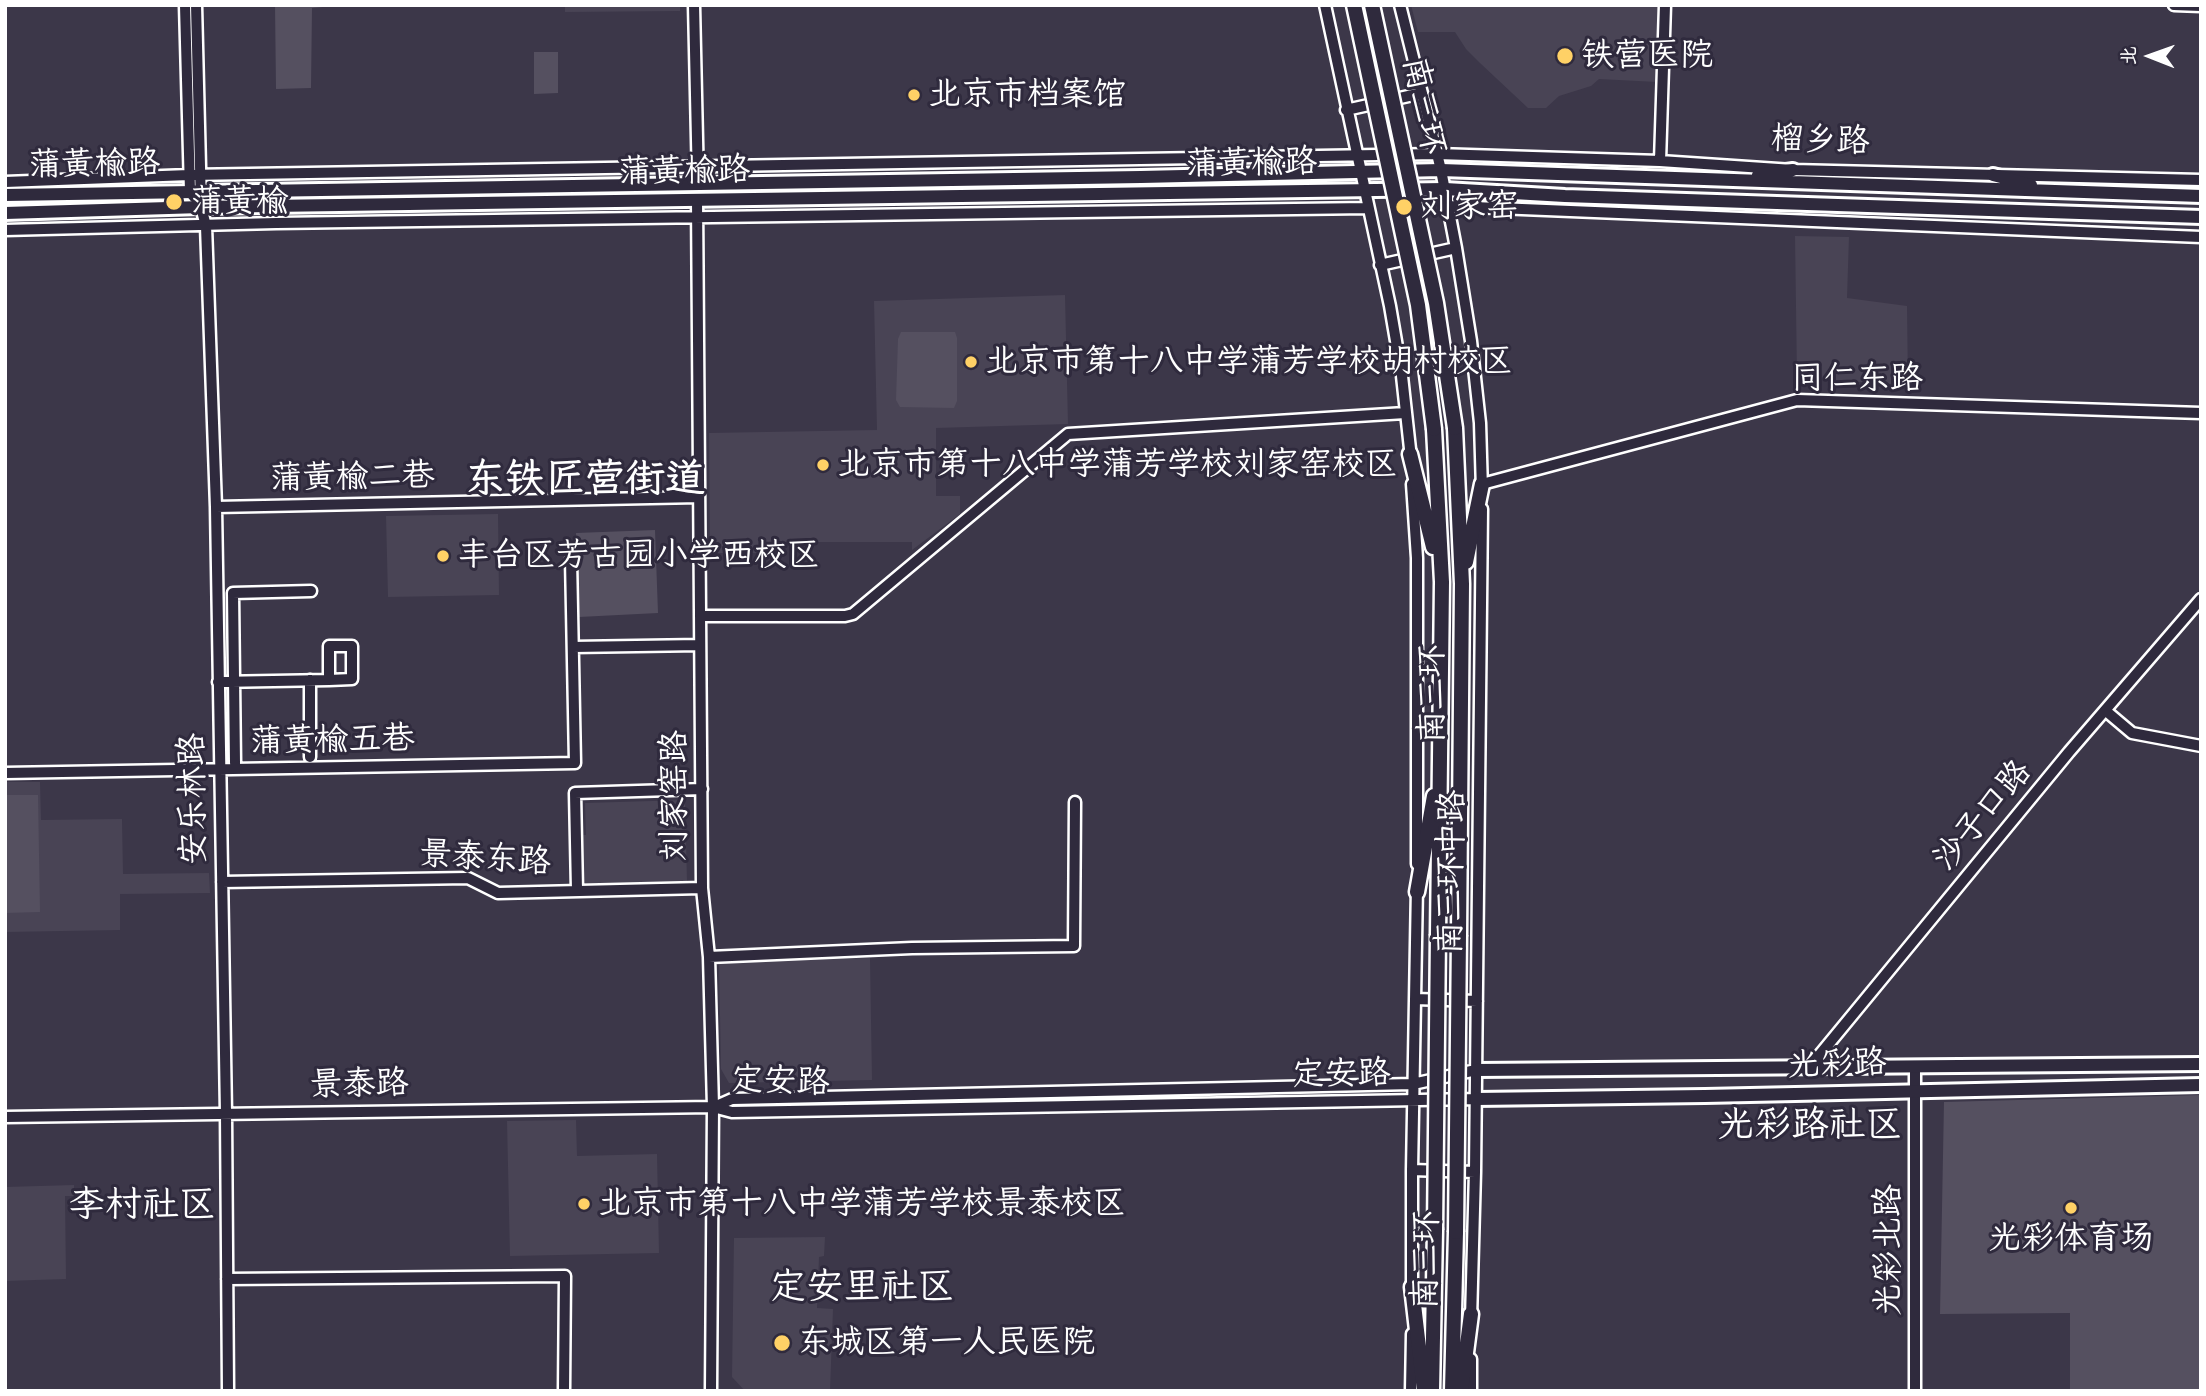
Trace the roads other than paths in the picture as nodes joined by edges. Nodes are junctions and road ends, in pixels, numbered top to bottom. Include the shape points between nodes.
1 (185, 5) edge
2 (196, 5) edge
3 (694, 5) edge
4 (1325, 5) edge
5 (1354, 5) edge
6 (1373, 5) edge
7 (1400, 5) edge
8 (1665, 5) edge
9 (2174, 5) edge
10 (2201, 6) edge
11 (1422, 93) junction
12 (1346, 110) junction
13 (1437, 154) junction
14 (1356, 156) junction
15 (1660, 161) junction
16 (698, 167) junction
17 (1441, 170) junction
18 (1793, 170) junction
19 (1360, 172) junction
20 (195, 175) junction
21 (1993, 175) junction
22 (1731, 180) junction
23 (2201, 180) edge
24 (5, 182) edge
25 (698, 184) junction
26 (1445, 189) junction
27 (195, 191) junction
28 (1364, 191) junction
29 (2052, 191) junction
30 (5, 195) edge
31 (1003, 196) junction
32 (2201, 196) edge
33 (697, 200) junction
34 (1449, 206) junction
35 (201, 208) junction
36 (1368, 208) junction
37 (5, 213) edge
38 (1016, 214) junction
39 (2201, 217) edge
40 (697, 218) junction
41 (206, 226) junction
42 (5, 230) edge
43 (2201, 237) edge
44 (1457, 248) junction
45 (1380, 265) junction
46 (1405, 412) junction
47 (2201, 413) edge
48 (1410, 454) junction
49 (1482, 484) junction
50 (699, 497) junction
51 (216, 507) junction
52 (571, 559) dead end
53 (1442, 582) junction
54 (1462, 584) junction
55 (311, 591) dead end
56 (2201, 598) edge
57 (700, 616) junction
58 (701, 645) junction
59 (573, 647) junction
60 (310, 680) junction
61 (329, 680) dead end
62 (233, 681) junction
63 (218, 682) junction
64 (2106, 711) junction
65 (2201, 746) edge
66 (1441, 754) junction
67 (310, 757) dead end
68 (235, 763) dead end
69 (220, 769) junction
70 (5, 773) edge
71 (702, 789) junction
72 (1075, 802) dead end
73 (222, 882) junction
74 (702, 888) junction
75 (577, 890) junction
76 (1417, 892) junction
77 (709, 957) junction
78 (1415, 999) junction
79 (1477, 1001) junction
80 (2201, 1064) edge
81 (1915, 1067) junction
82 (1808, 1069) junction
83 (1476, 1070) junction
84 (1413, 1084) junction
85 (2201, 1085) edge
86 (1916, 1091) junction
87 (1476, 1099) junction
88 (1413, 1100) junction
89 (713, 1107) junction
90 (226, 1113) junction
91 (5, 1117) edge
92 (1412, 1170) junction
93 (1475, 1172) junction
94 (227, 1279) junction
95 (1412, 1287) junction
96 (1471, 1314) junction
97 (229, 1391) edge
98 (564, 1391) edge
99 (711, 1391) edge
100 (1411, 1391) edge
101 (1424, 1391) edge
102 (1432, 1391) edge
103 (1452, 1391) edge
104 (1461, 1391) edge
105 (1471, 1391) edge
106 (1914, 1391) edge

1 - 20 street
2 - 20 street
3 - 16 street
4 - 12 street, 南三环中路
5 - 53 highway, 南三环, bridge via 1418,305 1434,429
6 - 54 highway, 南三环, bridge via 1436,303 1455,428
7 - 11 street, 南三环中路
8 - 15 street
9 - 10 street
11 - 12 street
11 - 13 street, 南三环中路
12 - 14 street, 南三环中路
13 - 14 street, 榴乡路
13 - 15 street, 榴乡路
13 - 17 street, 南三环中路
14 - 16 street, 榴乡路
14 - 19 street, 南三环中路
15 - 18 street, 榴乡路
16 - 20 street, 榴乡路
16 - 25 street
17 - 19 main road, 榴乡路
17 - 22 main road, 榴乡路
17 - 26 street, 南三环中路
18 - 21 street, 榴乡路
18 - 22 main road
19 - 25 main road, 蒲黄榆路
19 - 28 street, 南三环中路
20 - 24 street, 榴乡路
20 - 27 street, 安乐林路
21 - 23 street, 榴乡路
21 - 29 main road
22 - 29 main road, 榴乡路
25 - 27 main road, 蒲黄榆路
26 - 28 main road, 榴乡路
26 - 34 street, 南三环中路
26 - 39 main road, 榴乡路
27 - 30 main road, 蒲黄榆路
27 - 35 street, 安乐林路
28 - 31 main road, 蒲黄榆路
28 - 36 street, 南三环中路
29 - 32 main road, 榴乡路
31 - 33 main road, 蒲黄榆路
31 - 38 street
33 - 35 main road, 蒲黄榆路
33 - 40 street, 刘家窑路
34 - 43 street
34 - 44 street, 南三环中路
35 - 37 main road, 蒲黄榆路
35 - 41 street, 安乐林路
36 - 38 street
36 - 45 street, 南三环中路
38 - 40 street
40 - 41 street
40 - 50 street, 刘家窑路
41 - 42 street
41 - 51 street, 安乐林路
44 - 45 street
44 - 49 street, 南三环中路 via 1480,423
45 - 46 street, 南三环中路
46 - 48 street, 南三环中路
46 - 57 street via 1068,434 853,614
47 - 49 street, 同仁东路 via 1797,400
48 - 53 highway
48 - 76 street, 南三环中路 via 1417,558
49 - 54 highway
49 - 79 street, 南三环中路
50 - 51 street, 蒲黄榆二巷
50 - 57 street, 刘家窑路
51 - 63 street, 安乐林路
52 - 59 street
53 - 66 highway, 南三环
54 - 103 highway, 南三环, bridge
55 - 62 street via 233,593
56 - 64 street, 沙子口路
57 - 58 street, 刘家窑路
58 - 59 street
58 - 71 street, 刘家窑路
59 - 69 street, 蒲黄榆五巷 via 575,763
60 - 61 street
60 - 62 street
60 - 67 street
62 - 63 street
62 - 68 street
63 - 69 street, 安乐林路
64 - 65 street via 2132,733
64 - 82 street, 沙子口路
66 - 76 highway
66 - 102 highway, 南三环, bridge
69 - 70 street, 蒲黄榆五巷
69 - 73 street, 安乐林路
71 - 74 street, 刘家窑路
71 - 75 street via 575,793
72 - 77 street via 1074,946
73 - 75 street, 景泰东路 via 468,878 498,893
73 - 90 street, 安乐林路
74 - 75 street, 景泰东路
74 - 77 street, 刘家窑路
76 - 78 street, 南三环中路
77 - 89 street, 刘家窑路
78 - 79 street
78 - 84 street, 南三环中路
79 - 83 street, 南三环中路
80 - 81 main road, 光彩路
81 - 82 main road, 光彩路
81 - 86 street, 光彩北路
82 - 83 main road, 光彩路
83 - 84 street, 定安路
83 - 87 street, 南三环中路
84 - 88 street, 南三环中路
84 - 89 street, 定安路 via 732,1099
85 - 86 main road, 光彩路
86 - 87 main road, 光彩路
86 - 106 street, 光彩北路
87 - 88 street, 定安路
87 - 93 street, 南三环中路
88 - 89 street, 定安路 via 732,1112
88 - 92 street, 南三环中路
89 - 90 street, 景泰路
89 - 99 street, 刘家窑路
90 - 91 street, 景泰路
90 - 94 street, 安乐林路
92 - 93 street
92 - 95 street, 南三环中路
93 - 96 street, 南三环中路
94 - 97 street, 安乐林路
94 - 98 street via 565,1276
95 - 100 street, 南三环中路
95 - 101 highway
96 - 104 highway
96 - 105 street, 南三环中路

